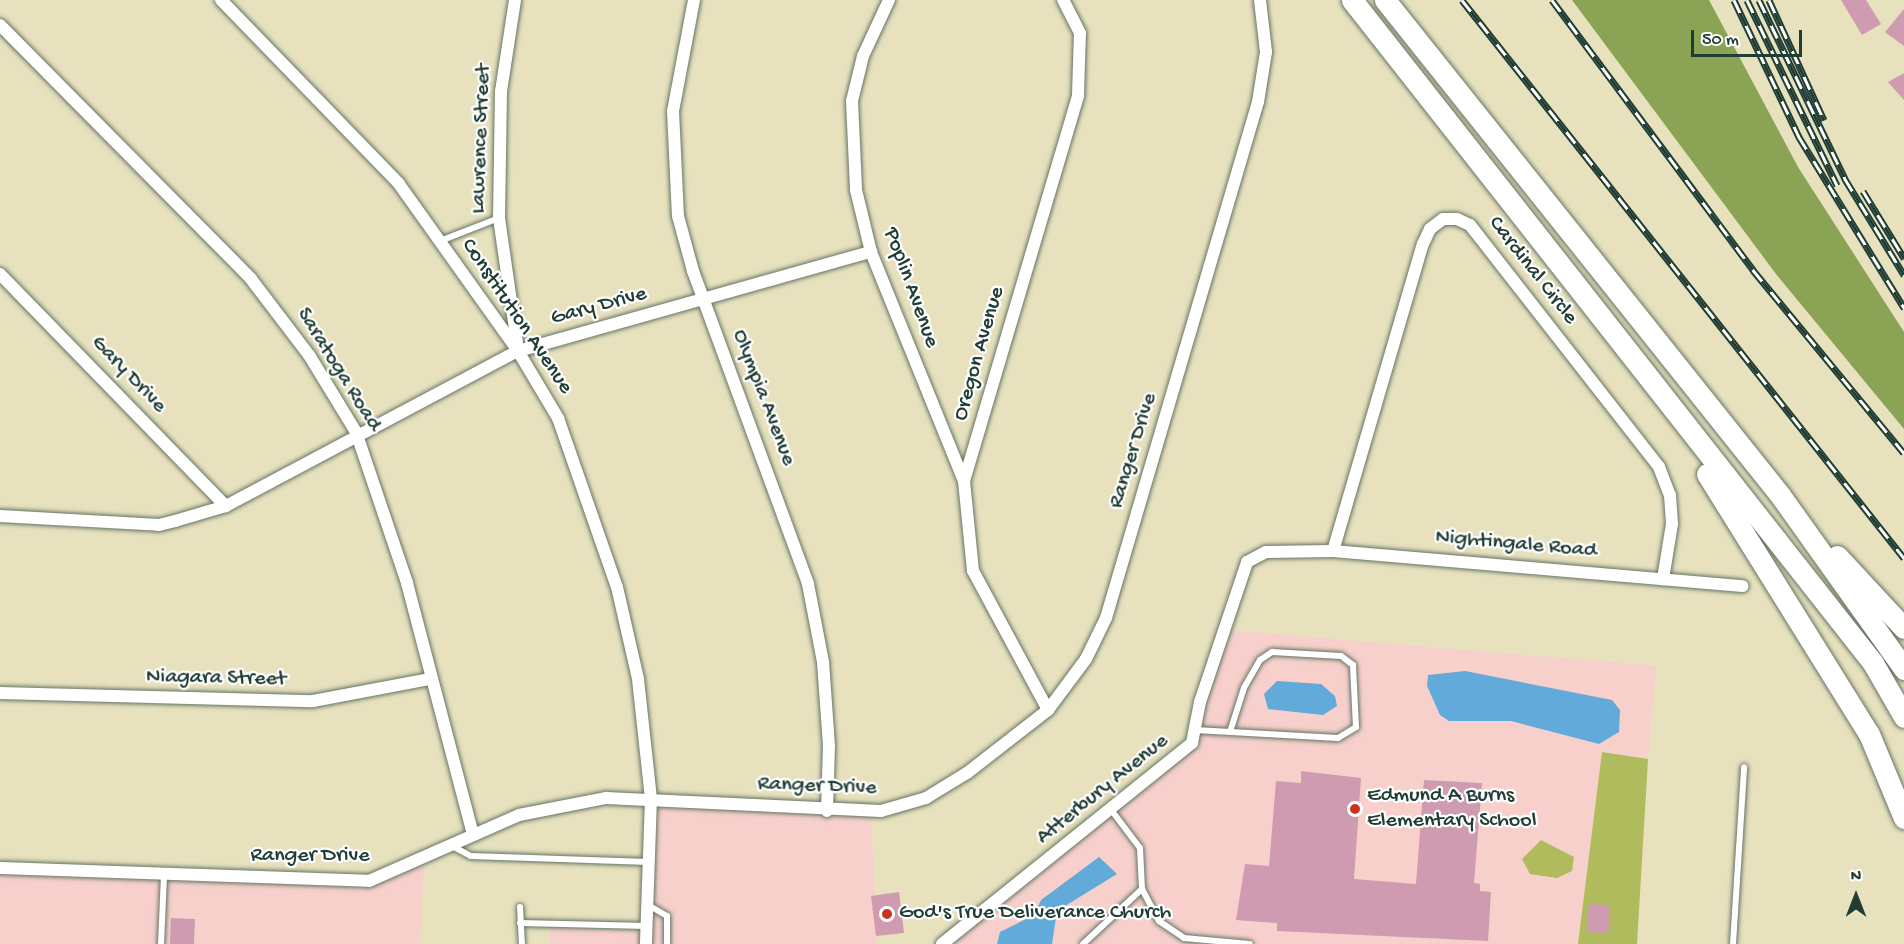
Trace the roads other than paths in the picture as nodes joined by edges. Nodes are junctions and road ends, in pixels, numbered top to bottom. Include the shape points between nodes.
1 (221, 0) edge
2 (515, 0) edge
3 (694, 0) edge
4 (889, 0) edge
5 (1063, 0) edge
6 (1260, 0) edge
7 (1352, 0) edge
8 (1384, 0) edge
9 (0, 26) edge
10 (499, 218) junction
11 (440, 241) junction
12 (871, 252) junction
13 (0, 274) edge
14 (703, 300) junction
15 (1610, 329) junction
16 (518, 351) junction
17 (356, 432) junction
18 (964, 481) junction
19 (1780, 495) junction
20 (226, 506) junction
21 (0, 516) edge
22 (1333, 550) junction
23 (1286, 552) joint
24 (1663, 579) junction
25 (1743, 586) dead end
26 (1904, 628) edge
27 (1904, 669) edge
28 (429, 679) junction
29 (0, 693) edge
30 (1048, 710) junction
31 (1904, 717) edge
32 (1195, 730) junction
33 (1230, 732) junction
34 (1744, 767) dead end
35 (651, 798) junction
36 (827, 811) junction
37 (1112, 811) junction
38 (1904, 818) edge
39 (473, 834) junction
40 (451, 845) junction
41 (649, 862) junction
42 (0, 868) edge
43 (164, 875) junction
44 (1142, 889) junction
45 (648, 905) junction
46 (520, 907) dead end
47 (520, 923) junction
48 (647, 926) junction
49 (161, 944) edge
50 (522, 944) edge
51 (646, 944) edge
52 (667, 944) edge
53 (942, 944) edge
54 (1083, 944) edge
55 (1250, 944) edge
56 (1733, 944) edge

1 - 11 street, Constitution Avenue via 399,184
2 - 10 street, Lawrence Street via 501,91
3 - 14 street, Olympia Avenue via 673,111 675,179 684,244
4 - 12 street, Poplin Avenue via 863,56 852,101 856,190
5 - 18 street, Oregon Avenue via 1080,33 1078,95
6 - 30 street, Ranger Drive via 1266,52 1258,102 1106,618 1086,659
7 - 15 highway
8 - 19 highway
9 - 17 street, Saratoga Road via 251,279 309,355
10 - 11 lane
10 - 16 street, Lawrence Street
11 - 16 street, Constitution Avenue
12 - 14 street, Gary Drive
12 - 18 street, Poplin Avenue
13 - 20 street, Gary Drive
14 - 16 street, Gary Drive
14 - 36 street, Olympia Avenue via 808,584 823,662 829,746
15 - 31 highway via 1873,663
15 - 38 highway via 1743,527 1869,734
16 - 17 street, Gary Drive
16 - 35 street, Constitution Avenue via 558,418 617,587 638,679
17 - 20 street, Gary Drive
17 - 28 street, Saratoga Road via 407,583
18 - 30 street, Oregon Avenue via 973,571
19 - 26 highway
19 - 27 highway
20 - 21 street, Gary Drive via 159,525
22 - 23 street, Nightingale Road
22 - 24 street, Nightingale Road
22 - 24 street, Cardinal Circle via 1423,244 1430,229 1443,219 1457,219 1470,225 1659,467 1670,495 1672,524
23 - 32 street, Atterbury Avenue via 1266,552 1247,562
24 - 25 street, Nightingale Road
28 - 29 street, Niagara Street via 313,701
28 - 39 street, Saratoga Road
30 - 36 street, Ranger Drive via 968,773 926,798 881,812
32 - 33 lane
32 - 37 street, Atterbury Avenue via 1192,743 1174,762
33 - 33 lane via 1338,738 1356,727 1353,665 1341,656 1272,652 1260,660 1244,688
34 - 56 lane
35 - 36 street, Ranger Drive
35 - 39 street, Ranger Drive via 606,798 519,815
35 - 41 street, Constitution Avenue
37 - 44 lane via 1140,848
37 - 53 street, Atterbury Avenue
39 - 40 street, Ranger Drive
40 - 41 lane via 471,856
40 - 43 street, Ranger Drive via 369,881
41 - 45 street, Constitution Avenue
42 - 43 street, Ranger Drive
43 - 49 lane
44 - 54 lane
44 - 55 lane via 1159,921 1172,932
45 - 48 street, Constitution Avenue
45 - 52 lane via 667,916
46 - 47 lane
47 - 48 lane
47 - 50 lane
48 - 51 street, Constitution Avenue

